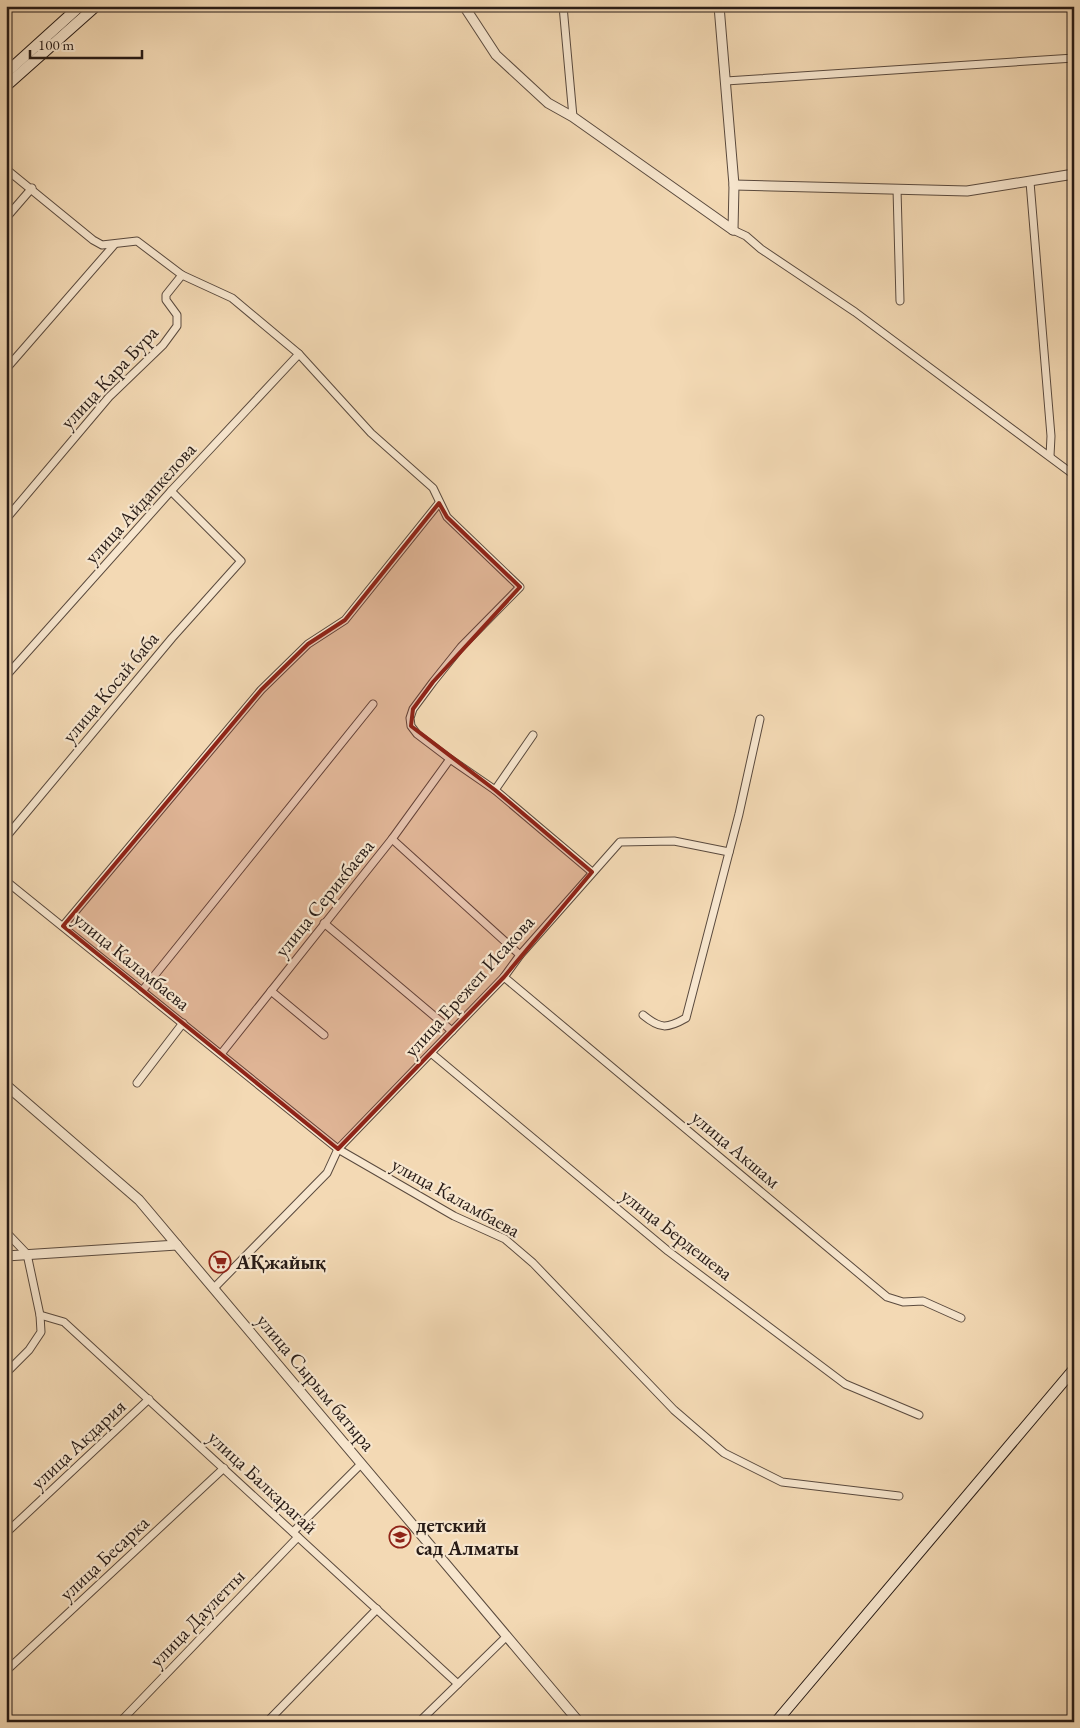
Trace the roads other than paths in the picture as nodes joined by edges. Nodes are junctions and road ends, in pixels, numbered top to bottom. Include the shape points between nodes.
1 (80, 6) edge
2 (96, 6) edge
3 (464, 6) edge
4 (564, 6) edge
5 (719, 6) edge
6 (1074, 58) edge
7 (6, 73) edge
8 (726, 81) junction
9 (6, 86) edge
10 (573, 117) junction
11 (6, 169) edge
12 (1074, 174) edge
13 (1030, 182) junction
14 (734, 185) junction
15 (32, 188) junction
16 (897, 190) junction
17 (6, 218) edge
18 (733, 230) junction
19 (114, 245) junction
20 (182, 275) junction
21 (900, 301) dead end
22 (299, 354) junction
23 (6, 369) edge
24 (1050, 456) junction
25 (1074, 474) edge
26 (171, 491) junction
27 (439, 503) junction
28 (6, 519) edge
29 (6, 676) edge
30 (373, 704) dead end
31 (760, 719) dead end
32 (533, 735) dead end
33 (450, 759) junction
34 (496, 790) junction
35 (6, 837) edge
36 (392, 839) junction
37 (729, 852) junction
38 (592, 872) junction
39 (6, 880) edge
40 (324, 923) junction
41 (63, 926) junction
42 (520, 955) junction
43 (504, 977) junction
44 (142, 990) junction
45 (271, 991) junction
46 (643, 1015) dead end
47 (183, 1023) junction
48 (452, 1031) junction
49 (324, 1035) dead end
50 (431, 1052) junction
51 (221, 1054) junction
52 (137, 1083) dead end
53 (6, 1085) edge
54 (338, 1149) junction
55 (6, 1232) edge
56 (177, 1245) junction
57 (27, 1254) junction
58 (6, 1256) edge
59 (214, 1288) junction
60 (40, 1315) junction
61 (960, 1318) dead end
62 (1074, 1369) edge
63 (6, 1374) edge
64 (149, 1399) junction
65 (919, 1414) dead end
66 (362, 1464) junction
67 (224, 1468) junction
68 (899, 1496) dead end
69 (6, 1534) edge
70 (295, 1534) junction
71 (377, 1609) junction
72 (507, 1636) junction
73 (6, 1671) edge
74 (458, 1684) junction
75 (120, 1722) edge
76 (267, 1722) edge
77 (419, 1722) edge
78 (579, 1722) edge
79 (776, 1722) edge

1 - 7 main road
2 - 9 main road
3 - 10 street via 496,55 548,103
4 - 10 street
5 - 8 street
6 - 8 street
8 - 14 street
10 - 18 street
11 - 15 street
12 - 13 street
13 - 16 street via 968,191
13 - 24 street
14 - 16 street
14 - 18 street
15 - 17 street
15 - 19 street via 93,240 102,245
16 - 21 street
18 - 24 street via 854,312
19 - 20 street via 137,241
19 - 23 street
20 - 22 street via 232,298
20 - 28 street, улица Кара Бура via 166,296 177,315 177,326 163,345 108,397
22 - 26 street, улица Айдапкелова
22 - 27 street via 371,433 433,488
24 - 25 street
26 - 29 street, улица Айдапкелова
26 - 35 street, улица Косай баба via 241,561 172,638
27 - 33 street via 447,517 520,587 461,647 413,709 411,726
27 - 41 street via 345,620 308,644 261,690
30 - 44 street
31 - 37 street
32 - 34 street
33 - 34 street
33 - 36 street, улица Серикбаева
34 - 38 street
36 - 40 street, улица Серикбаева
36 - 42 street
37 - 38 street, улица Ережеп Исакова via 674,841 620,842
37 - 46 street via 686,1018 671,1027 655,1025
38 - 42 street, улица Ережеп Исакова
39 - 41 street, улица Каламбаева
40 - 45 street, улица Серикбаева
40 - 48 street
41 - 44 street, улица Каламбаева
42 - 43 street, улица Ережеп Исакова
43 - 48 street, улица Ережеп Исакова
43 - 61 street, улица Акшам via 888,1297 903,1302 923,1301
44 - 47 street, улица Каламбаева
45 - 49 street
45 - 51 street, улица Серикбаева
47 - 51 street, улица Каламбаева
47 - 52 street
48 - 50 street, улица Ережеп Исакова
50 - 54 street, улица Ережеп Исакова
50 - 65 street, улица Бердешева via 668,1250 845,1384
51 - 54 street, улица Каламбаева
53 - 56 street, улица Сырым батыра via 139,1200
54 - 59 street, улица Ережеп Исакова via 327,1173
54 - 68 street, улица Каламбаева via 454,1216 505,1239 533,1263 674,1410 724,1452 782,1482
55 - 57 street
56 - 57 street
56 - 59 street, улица Сырым батыра
57 - 58 street
57 - 60 street
59 - 66 street, улица Сырым батыра
60 - 63 street via 41,1332
60 - 64 street, улица Балкарагай via 64,1322
62 - 79 main road
64 - 67 street, улица Балкарагай
64 - 69 street, улица Акдария
66 - 70 street, улица Даулетты
66 - 72 street, улица Сырым батыра
67 - 70 street, улица Балкарагай
67 - 73 street, улица Бесарка
70 - 71 street, улица Балкарагай
70 - 75 street, улица Даулетты
71 - 74 street, улица Балкарагай
71 - 76 street
72 - 74 street
72 - 78 street, улица Сырым батыра
74 - 77 street

